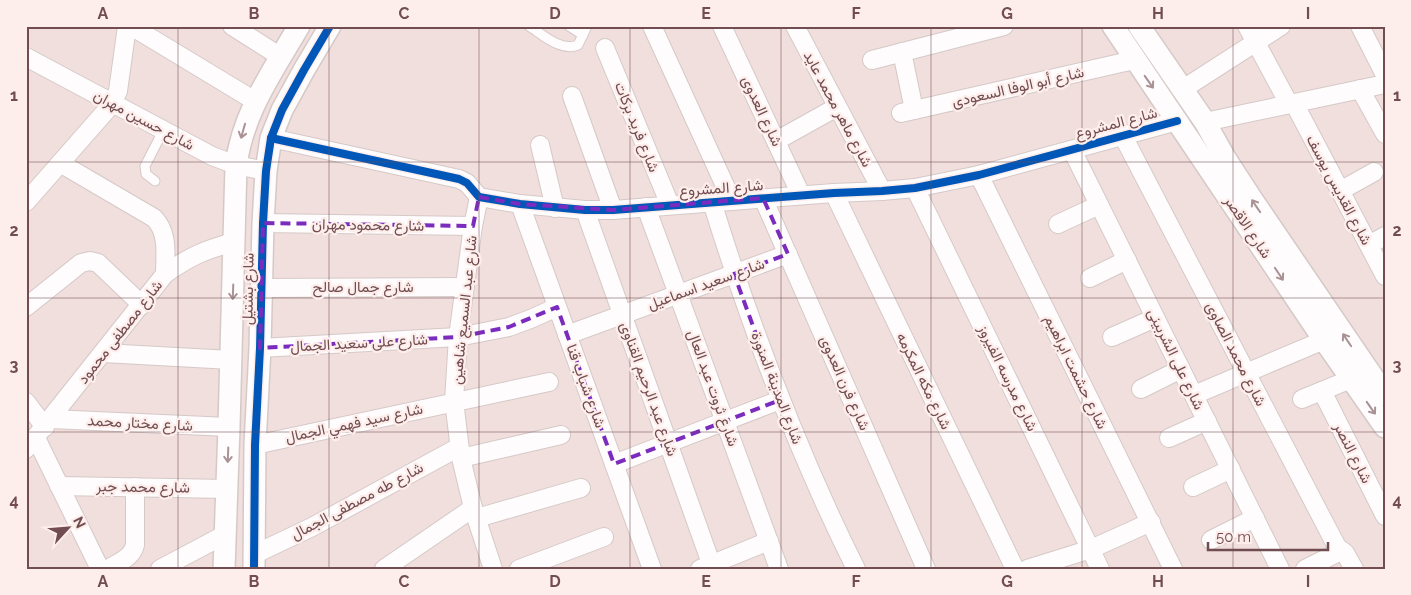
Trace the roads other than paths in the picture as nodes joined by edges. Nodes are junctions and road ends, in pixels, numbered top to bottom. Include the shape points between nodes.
1 (129, 26) edge
2 (232, 26) edge
3 (299, 26) edge
4 (330, 26) edge
5 (529, 26) edge
6 (569, 26) edge
7 (587, 26) edge
8 (652, 26) edge
9 (722, 26) edge
10 (795, 26) edge
11 (1004, 26) edge
12 (1113, 26) edge
13 (1247, 26) edge
14 (1281, 26) edge
15 (1360, 26) edge
16 (1146, 28) edge
17 (583, 35) junction
18 (1256, 43) junction
19 (604, 48) dead end
20 (902, 52) junction
21 (26, 57) edge
22 (281, 57) junction
23 (872, 60) dead end
24 (1134, 60) junction
25 (1385, 75) edge
26 (1385, 84) edge
27 (1360, 89) junction
28 (1183, 90) junction
29 (572, 96) dead end
30 (255, 101) junction
31 (112, 104) junction
32 (1292, 104) junction
33 (837, 107) junction
34 (1177, 121) junction
35 (1204, 122) junction
36 (164, 131) junction
37 (1385, 134) edge
38 (1123, 136) junction
39 (270, 138) junction
40 (776, 141) junction
41 (540, 145) dead end
42 (1072, 150) junction
43 (60, 163) junction
44 (236, 165) junction
45 (266, 171) junction
46 (1374, 172) dead end
47 (979, 176) junction
48 (155, 181) dead end
49 (915, 188) junction
50 (1340, 190) junction
51 (882, 191) junction
52 (834, 193) junction
53 (802, 196) junction
54 (479, 197) junction
55 (763, 198) junction
56 (732, 201) junction
57 (26, 202) edge
58 (712, 202) junction
59 (520, 204) junction
60 (1100, 205) junction
61 (670, 206) junction
62 (646, 207) junction
63 (555, 208) junction
64 (585, 210) junction
65 (613, 210) junction
66 (263, 223) junction
67 (1058, 224) dead end
68 (473, 226) junction
69 (1385, 236) edge
70 (234, 242) junction
71 (1368, 245) junction
72 (788, 254) junction
73 (1127, 260) junction
74 (165, 274) junction
75 (734, 274) junction
76 (1385, 276) edge
77 (1090, 278) dead end
78 (465, 287) junction
79 (261, 288) junction
80 (678, 294) junction
81 (142, 304) junction
82 (26, 307) edge
83 (557, 307) junction
84 (622, 315) junction
85 (1156, 318) junction
86 (567, 335) junction
87 (458, 337) junction
88 (1112, 337) dead end
89 (1324, 340) junction
90 (260, 348) junction
91 (103, 352) junction
92 (231, 360) junction
93 (1181, 369) junction
94 (1246, 373) junction
95 (1351, 379) junction
96 (549, 382) dead end
97 (1142, 389) dead end
98 (1322, 391) junction
99 (1194, 395) junction
100 (1385, 395) edge
101 (1302, 399) dead end
102 (780, 400) junction
103 (454, 401) junction
104 (26, 402) edge
105 (1207, 421) junction
106 (725, 422) junction
107 (230, 427) junction
108 (1385, 427) edge
109 (40, 433) edge
110 (561, 435) dead end
111 (1169, 438) dead end
112 (668, 443) junction
113 (255, 445) junction
114 (460, 452) junction
115 (614, 464) junction
116 (1231, 469) junction
117 (59, 486) junction
118 (135, 487) junction
119 (1193, 487) dead end
120 (581, 488) dead end
121 (227, 489) junction
122 (475, 513) junction
123 (1385, 516) edge
124 (1255, 518) junction
125 (1151, 522) junction
126 (226, 534) junction
127 (604, 537) dead end
128 (1211, 540) dead end
129 (769, 541) junction
130 (1091, 549) junction
131 (1341, 551) junction
132 (255, 561) edge
133 (708, 567) edge
134 (490, 568) edge
135 (100, 569) edge
136 (108, 569) edge
137 (160, 569) edge
138 (224, 569) edge
139 (384, 569) edge
140 (519, 569) edge
141 (652, 569) edge
142 (780, 569) edge
143 (856, 569) edge
144 (926, 569) edge
145 (1015, 569) edge
146 (1027, 569) edge
147 (1100, 569) edge
148 (1173, 569) edge
149 (1280, 569) edge
150 (1304, 569) edge
151 (1354, 569) edge

1 - 30 street
1 - 31 street via 118,91
2 - 22 street
3 - 22 street, شارع بشتيل
4 - 39 street, شارع بشتيل via 286,102
5 - 17 lane via 562,47 578,45
6 - 17 lane
7 - 17 lane
8 - 56 street
9 - 40 street, شارع العدوى
10 - 33 street, شارع ماهر محمد عايد
11 - 20 street
12 - 24 street, شارع الاقصر
13 - 18 street, شارع القديس يوسف
14 - 18 street
15 - 25 street
16 - 28 street, شارع الاقصر
18 - 28 street
18 - 32 street, شارع القديس يوسف
19 - 61 street, شارع فريد بركات
20 - 23 street
20 - 24 street, شارع أبو الوفا السعودى via 908,112
21 - 31 street, شارع حسين مهران
22 - 30 street, شارع بشتيل
24 -> 34 street, شارع الاقصر
26 - 27 street
27 - 32 street
27 - 37 street
28 - 35 street, شارع الاقصر
29 - 65 street
30 -> 44 street, شارع بشتيل via 245,124
31 - 36 street, شارع حسين مهران
31 - 43 street
32 - 35 street
32 - 50 street, شارع القديس يوسف
33 - 40 street
33 - 51 street, شارع ماهر محمد عايد
34 - 38 street, شارع المشروع
34 -> 89 street, شارع الاقصر
100 -> 35 street, شارع الاقصر via 1251,198
36 - 44 street, شارع حسين مهران
36 - 48 lane via 145,166 146,174
38 - 42 street, شارع المشروع
38 - 94 street, شارع محمد الصاوى
39 - 45 street, شارع بشتيل
39 - 54 street via 459,179
40 - 53 street, شارع العدوى
41 - 63 street
42 - 47 street, شارع المشروع
42 - 60 street, شارع على الشربينى
43 - 57 street
43 - 74 street via 159,223 165,237
44 - 45 street, شارع حسين مهران
44 - 70 street, شارع بشتيل
45 - 66 street, شارع بشتيل
46 - 50 street
47 - 49 street, شارع المشروع
47 - 125 street, شارع حشمت ابراهيم
49 - 51 street, شارع المشروع
49 - 130 street, شارع مدرسه الفيروز
50 - 71 street, شارع القديس يوسف
51 - 52 street, شارع المشروع
52 - 53 street, شارع المشروع
52 - 145 street, شارع مكه المكرمه
53 - 55 street, شارع المشروع
54 - 59 street, شارع المشروع
54 - 68 street, شارع عبد السميع شاهين
55 - 56 street, شارع المشروع
55 - 72 street, شارع فرن العدوى
56 - 58 street, شارع المشروع
58 - 61 street, شارع المشروع
58 - 75 street, شارع المدينة المنورة
59 - 63 street, شارع المشروع
59 - 83 street, شارع شباب قنا
60 - 67 street
60 - 73 street, شارع على الشربينى
61 - 62 street, شارع المشروع
62 - 65 street, شارع المشروع
62 - 80 street, شارع ثروت عبد العال
63 - 64 street, شارع المشروع
64 - 65 street, شارع المشروع
64 - 84 street, شارع عبد الرحيم القناوى
66 - 68 street, شارع محمود مهران
66 - 79 street, شارع بشتيل
68 - 78 street, شارع عبد السميع شاهين
69 - 71 street
70 - 74 street, شارع مصطفى محمود via 205,250
70 -> 92 street, شارع بشتيل
71 - 76 street, شارع القديس يوسف
72 - 75 street, شارع سعيد اسماعيل
72 - 144 street, شارع فرن العدوى
73 - 77 street
73 - 85 street, شارع على الشربينى
74 - 81 street, شارع مصطفى محمود
75 - 80 street, شارع سعيد اسماعيل
75 - 102 street, شارع المدينة المنورة
78 - 79 street, شارع جمال صالح
78 - 87 street, شارع عبد السميع شاهين
79 - 90 street, شارع بشتيل
80 - 84 street, شارع سعيد اسماعيل
80 - 106 street, شارع ثروت عبد العال
81 - 82 street via 98,263 90,261 81,263
81 - 91 street, شارع مصطفى محمود
83 - 86 street, شارع شباب قنا
83 - 87 street, شارع على سعيد الجمال via 509,327
84 - 86 street, شارع سعيد اسماعيل
84 - 112 street, شارع عبد الرحيم القناوى
85 - 88 street
85 - 93 street, شارع على الشربينى
86 - 115 street, شارع شباب قنا
87 - 90 street, شارع على سعيد الجمال
87 - 103 street, شارع عبد السميع شاهين
89 - 94 street
89 - 95 street, شارع الاقصر
90 - 113 street, شارع بشتيل
91 - 92 street
91 - 109 street, شارع مصطفى محمود
92 - 107 street, شارع بشتيل
93 - 97 street
93 - 99 street, شارع على الشربينى
94 - 99 street
94 - 131 street, شارع محمد الصاوى
95 - 98 street
95 -> 108 street, شارع الاقصر
96 - 103 street, شارع سيد فهمي الجمال
98 - 101 street
98 - 123 street, شارع النصر
99 - 105 street, شارع على الشربينى
102 - 106 street
102 - 143 street, شارع المدينة المنورة
103 - 113 street, شارع سيد فهمي الجمال
103 - 114 street, شارع عبد السميع شاهين
104 - 109 street
105 - 111 street
105 - 116 street, شارع على الشربينى
106 - 112 street
106 - 129 street, شارع ثروت عبد العال
107 - 109 street, شارع مختار محمد
107 -> 121 street, شارع بشتيل
109 - 117 street
110 - 114 street, شارع طه مصطفى الجمال
112 - 115 street
112 - 133 street, شارع عبد الرحيم القناوى
113 - 132 street, شارع بشتيل
114 - 122 street, شارع عبد السميع شاهين
114 - 132 street, شارع طه مصطفى الجمال
115 - 141 street, شارع شباب قنا
116 - 119 street
116 - 124 street, شارع على الشربينى
117 - 118 street, شارع محمد جبر
117 - 135 street
118 - 121 street, شارع محمد جبر
118 - 136 street via 134,551
120 - 122 street
121 - 126 street, شارع بشتيل
122 - 134 street, شارع عبد السميع شاهين
122 - 139 street
124 - 128 street
124 - 149 street, شارع على الشربينى
125 - 130 street
125 - 148 street, شارع حشمت ابراهيم
126 - 137 street
126 - 138 street, شارع بشتيل
127 - 140 street
129 - 133 street
129 - 142 street, شارع ثروت عبد العال
130 - 146 street
130 - 147 street, شارع مدرسه الفيروز
131 - 150 street
131 - 151 street, شارع محمد الصاوى

